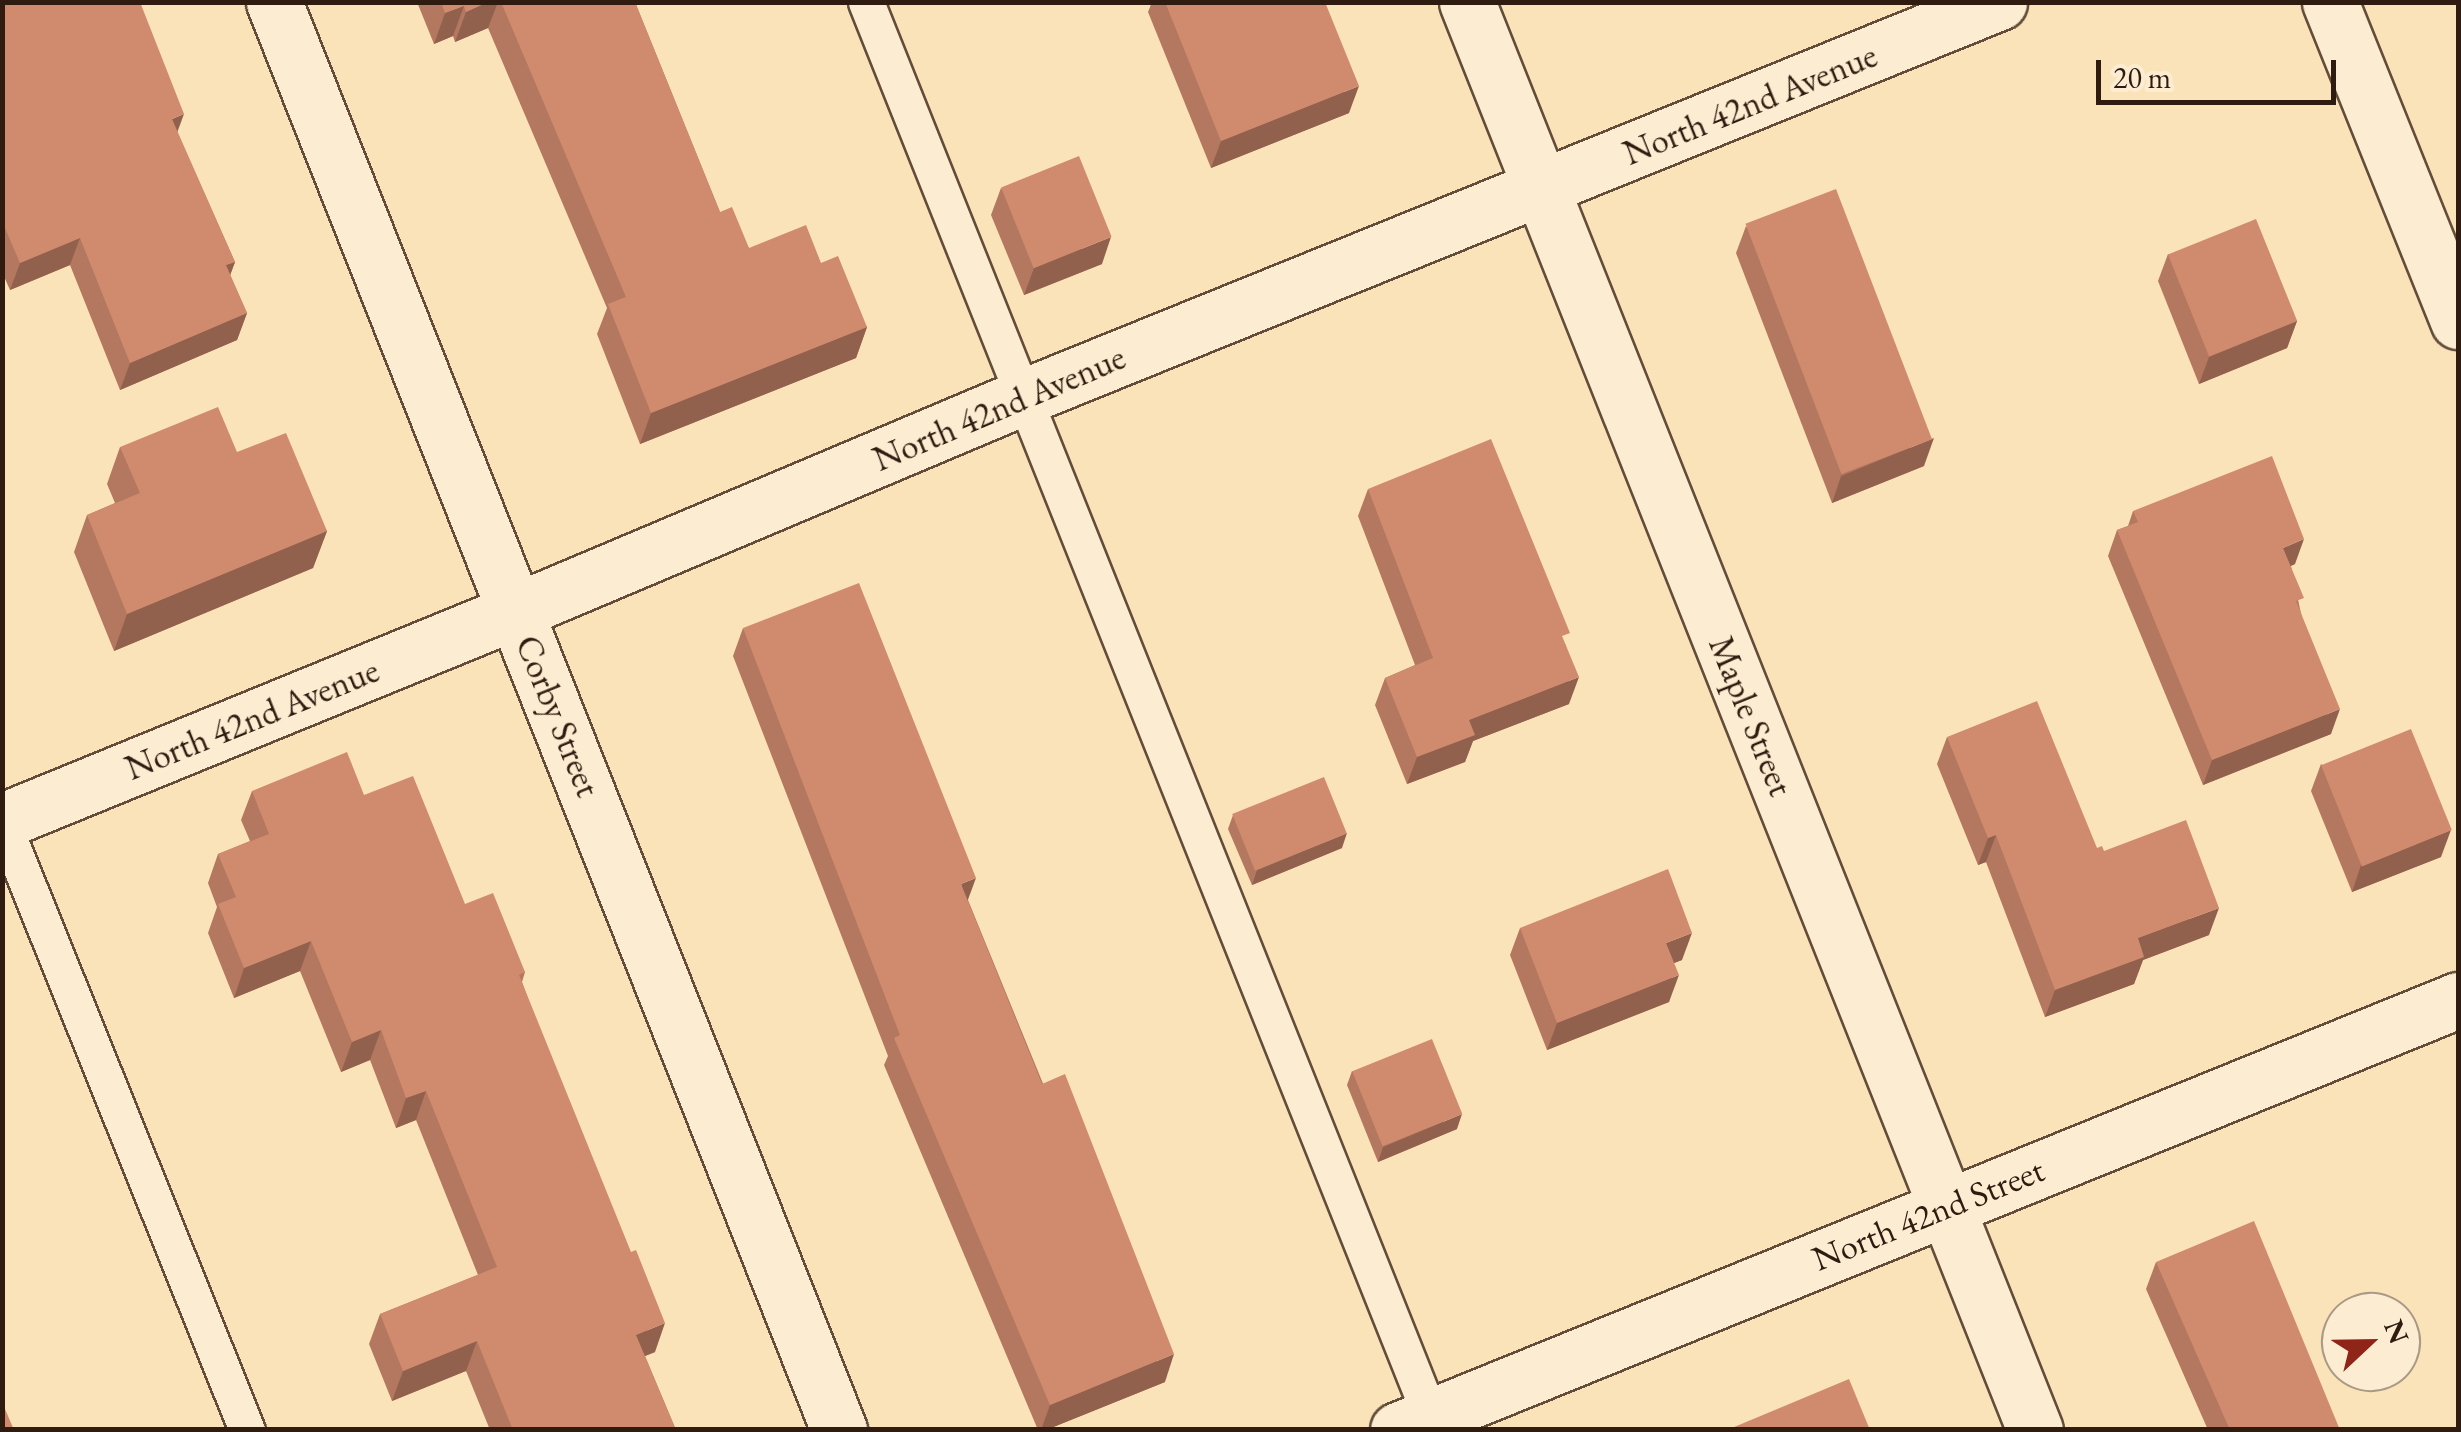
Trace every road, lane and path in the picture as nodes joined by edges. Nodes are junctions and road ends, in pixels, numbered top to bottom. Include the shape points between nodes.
1 (274, 2) edge
2 (866, 2) edge
3 (1467, 2) edge
4 (1999, 2) edge
5 (2330, 2) edge
6 (1542, 188) junction
7 (2458, 322) edge
8 (1023, 396) junction
9 (516, 611) junction
10 (2, 821) edge
11 (2458, 1000) edge
12 (1946, 1207) junction
13 (1422, 1425) edge
14 (248, 1430) edge
15 (839, 1430) edge
16 (2035, 1430) edge

1 - 9 street, Corby Street
2 - 8 lane
3 - 6 street, Maple Street
4 - 6 street, North 42nd Avenue
5 - 7 street
6 - 8 street, North 42nd Avenue
6 - 12 street, Maple Street
8 - 9 street, North 42nd Avenue
8 - 13 lane
9 - 10 street, North 42nd Avenue
9 - 15 street, Corby Street
10 - 14 lane
11 - 12 street, North 42nd Street
12 - 13 street, North 42nd Street
12 - 16 street, Maple Street

